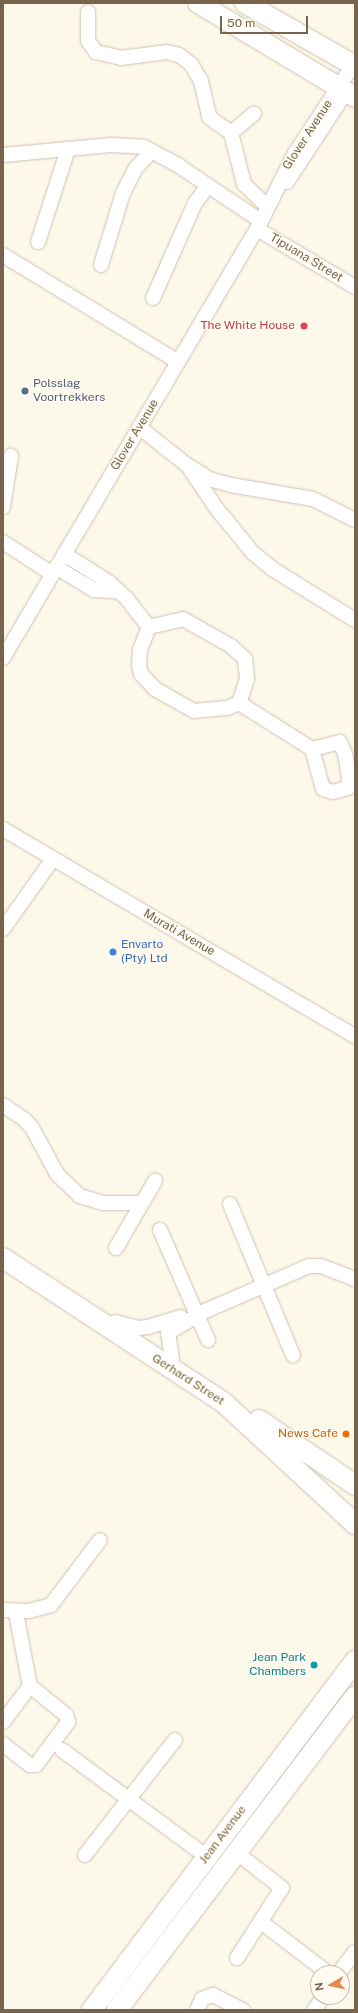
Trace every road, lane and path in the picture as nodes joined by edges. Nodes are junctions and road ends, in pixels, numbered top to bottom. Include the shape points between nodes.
1 (198, 3) edge
2 (245, 3) edge
3 (88, 12) dead end
4 (351, 78) edge
5 (254, 114) dead end
6 (231, 134) junction
7 (68, 149) junction
8 (152, 151) junction
9 (3, 155) edge
10 (208, 186) junction
11 (262, 216) junction
12 (38, 242) dead end
13 (3, 255) edge
14 (101, 265) dead end
15 (355, 287) edge
16 (153, 298) dead end
17 (178, 362) junction
18 (139, 427) junction
19 (11, 456) dead end
20 (187, 465) junction
21 (3, 507) edge
22 (355, 520) edge
23 (3, 542) edge
24 (64, 554) junction
25 (54, 571) junction
26 (116, 590) junction
27 (355, 620) edge
28 (149, 627) junction
29 (3, 658) edge
30 (239, 703) junction
31 (312, 749) junction
32 (350, 751) edge
33 (3, 829) edge
34 (53, 859) junction
35 (3, 929) edge
36 (355, 1036) edge
37 (3, 1106) edge
38 (155, 1181) dead end
39 (141, 1203) junction
40 (230, 1204) dead end
41 (160, 1230) dead end
42 (116, 1248) dead end
43 (3, 1249) edge
44 (3, 1258) edge
45 (355, 1279) edge
46 (264, 1286) junction
47 (200, 1313) junction
48 (115, 1322) junction
49 (168, 1326) junction
50 (208, 1340) dead end
51 (293, 1355) dead end
52 (172, 1360) junction
53 (302, 1449) junction
54 (355, 1485) edge
55 (355, 1500) edge
56 (355, 1524) edge
57 (100, 1540) dead end
58 (10, 1611) edge
59 (355, 1661) edge
60 (30, 1686) junction
61 (355, 1697) edge
62 (3, 1722) edge
63 (175, 1740) dead end
64 (3, 1744) edge
65 (62, 1750) dead end
66 (295, 1774) junction
67 (130, 1798) junction
68 (237, 1853) junction
69 (85, 1855) dead end
70 (206, 1857) junction
71 (186, 1885) junction
72 (261, 1922) junction
73 (355, 1952) edge
74 (237, 1958) dead end
75 (317, 1965) edge
76 (345, 1965) edge
77 (92, 2010) edge
78 (118, 2010) edge
79 (197, 2010) edge
80 (243, 2010) edge

1 - 4 main road
2 - 4 main road
3 - 6 street via 88,41 96,52 121,58 167,52 187,60 198,75 209,117
4 - 11 street, Glover Avenue via 280,193
5 - 6 street
6 - 11 street via 244,184
7 - 8 street via 126,145
7 - 9 street
7 - 12 street
8 - 10 street
8 - 14 street via 136,168 123,193
10 - 11 street
10 - 16 street via 195,203
11 - 15 street, Tipuana Street
11 - 17 street, Glover Avenue
13 - 17 street
17 - 18 street, Glover Avenue
18 - 20 street
18 - 24 street, Glover Avenue
19 - 21 street
20 - 22 street via 217,482 317,500
20 - 27 street via 217,509 253,553 274,570
23 - 25 street
24 - 25 street, Glover Avenue
24 - 26 street via 102,576
25 - 26 street via 94,590
25 - 29 street, Glover Avenue
26 - 28 street via 127,599
28 - 30 street via 183,620 239,651 245,659 247,679
28 - 30 street via 140,650 139,665 141,674 155,689 194,710 227,708
30 - 31 street
31 - 32 street via 335,741
31 - 32 street via 320,783 329,792 348,788
33 - 34 street, Murati Avenue
34 - 35 street
34 - 36 street, Murati Avenue
37 - 39 street via 24,1119 32,1128 57,1174 80,1196 103,1204
38 - 39 street
39 - 42 street
40 - 46 street
41 - 47 street
43 - 48 main road, Gerhard Street
44 - 56 main road, Gerhard Street via 223,1402
45 - 46 street via 316,1266
46 - 47 street
46 - 51 street
47 - 49 street
47 - 50 street
48 - 49 street via 139,1328
48 - 52 main road, Gerhard Street
49 - 52 street
52 - 53 main road, Gerhard Street
53 - 54 main road, Gerhard Street
53 - 55 main road via 331,1480
57 - 58 street via 51,1605 39,1610
58 - 60 street
59 - 70 main road, Jean Avenue
60 - 62 street
60 - 64 street via 66,1715 67,1726 36,1765 30,1765
61 - 66 main road, Jean Avenue
63 - 67 street
65 - 67 street
66 - 68 main road, Jean Avenue
66 - 71 main road via 286,1774 279,1779 206,1874 200,1880
67 - 69 street
67 - 70 street
68 - 72 street via 282,1888
68 - 78 main road, Jean Avenue
70 - 71 main road, Jean Avenue
71 - 77 main road, Jean Avenue
72 - 74 street
72 - 75 street
73 - 76 street
79 - 80 street via 202,1999 214,1995

